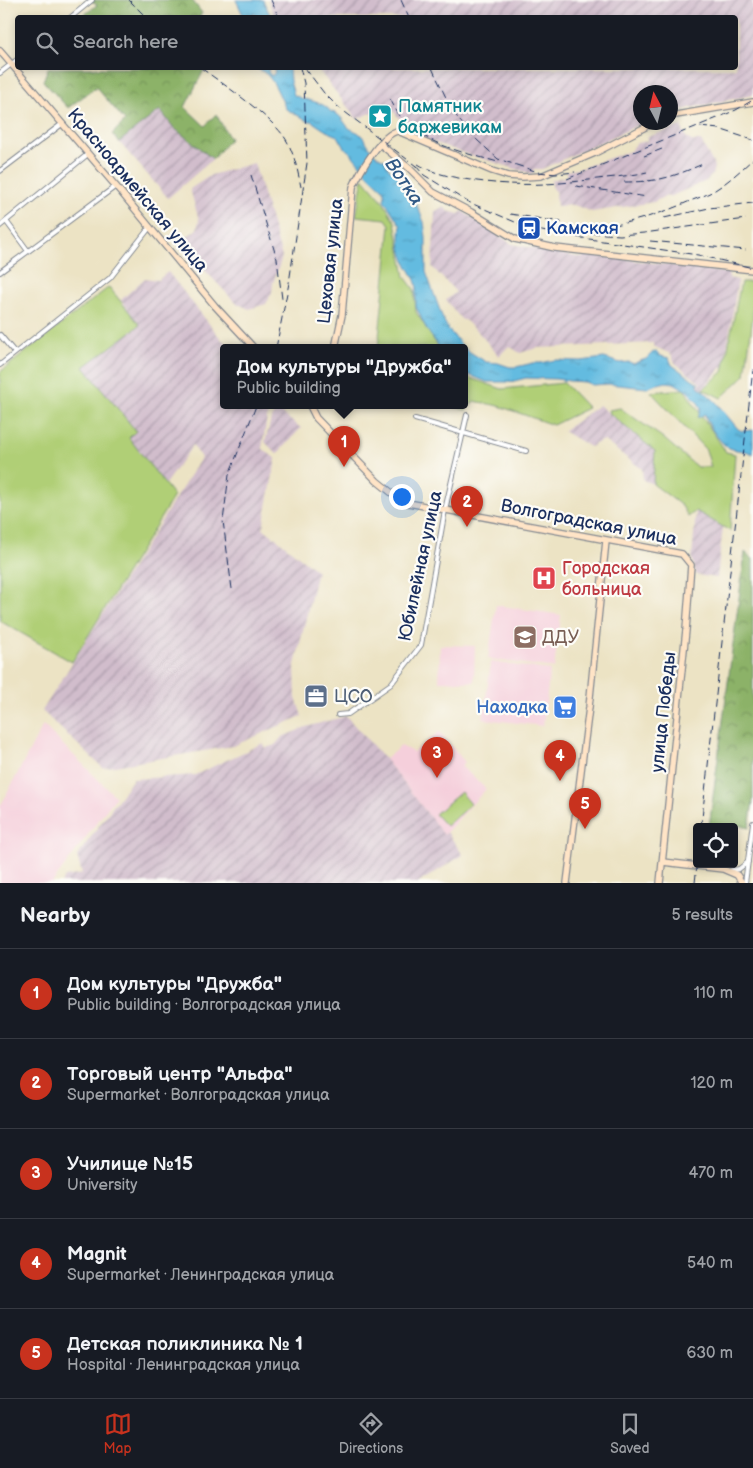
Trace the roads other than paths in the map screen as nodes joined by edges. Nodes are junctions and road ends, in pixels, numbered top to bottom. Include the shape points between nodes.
1 (92, 0) edge
2 (74, 15) edge
3 (0, 51) edge
4 (15, 61) edge
5 (12, 63) junction
6 (15, 67) edge
7 (18, 70) edge
8 (0, 73) edge
9 (753, 102) edge
10 (678, 115) edge
11 (62, 124) junction
12 (639, 130) edge
13 (379, 145) junction
14 (88, 154) junction
15 (0, 172) edge
16 (116, 186) junction
17 (6, 221) junction
18 (0, 226) edge
19 (150, 227) junction
20 (28, 252) junction
21 (753, 270) edge
22 (0, 272) edge
23 (0, 334) edge
24 (250, 344) edge
25 (336, 344) edge
26 (15, 353) junction
27 (0, 365) edge
28 (312, 409) edge
29 (467, 415) dead end
30 (415, 419) dead end
31 (463, 432) junction
32 (526, 451) dead end
33 (445, 510) junction
34 (606, 541) junction
35 (691, 565) joint
36 (338, 715) dead end
37 (753, 823) edge
38 (663, 862) junction
39 (748, 862) junction
40 (729, 871) junction
41 (567, 883) edge
42 (660, 883) edge
43 (744, 883) edge

1 - 2 street
3 - 5 main road, Красноармейская улица
4 - 5 street
5 - 6 main road, Красноармейская улица
5 - 8 street
7 - 11 main road, Красноармейская улица
9 - 10 main road
11 - 14 main road, Красноармейская улица
11 - 15 street
12 - 13 main road via 534,178 492,171 398,131 390,133
13 - 21 main road via 434,192 515,239 555,248
13 - 25 main road, Цеховая улица via 353,187 342,315
14 - 16 main road, Красноармейская улица
14 - 17 street
16 - 19 main road, Красноармейская улица
16 - 20 street
17 - 18 street
17 - 20 street
19 - 24 main road, Красноармейская улица
19 - 26 street via 110,278
20 - 22 street
23 - 26 street
26 - 27 street
28 - 33 main road, Волгоградская улица via 322,425 377,481 403,502
29 - 31 street, Юбилейная улица
30 - 31 street
31 - 32 street
31 - 33 street, Юбилейная улица
33 - 34 main road, Волгоградская улица
33 - 36 street, Юбилейная улица via 421,645 391,684 348,714
34 - 35 main road, Волгоградская улица via 682,554
34 - 41 main road
35 - 38 main road, улица Победы
37 - 39 street
38 - 40 main road
38 - 42 main road, улица Победы
39 - 40 street
39 - 43 street
40 - 43 main road

